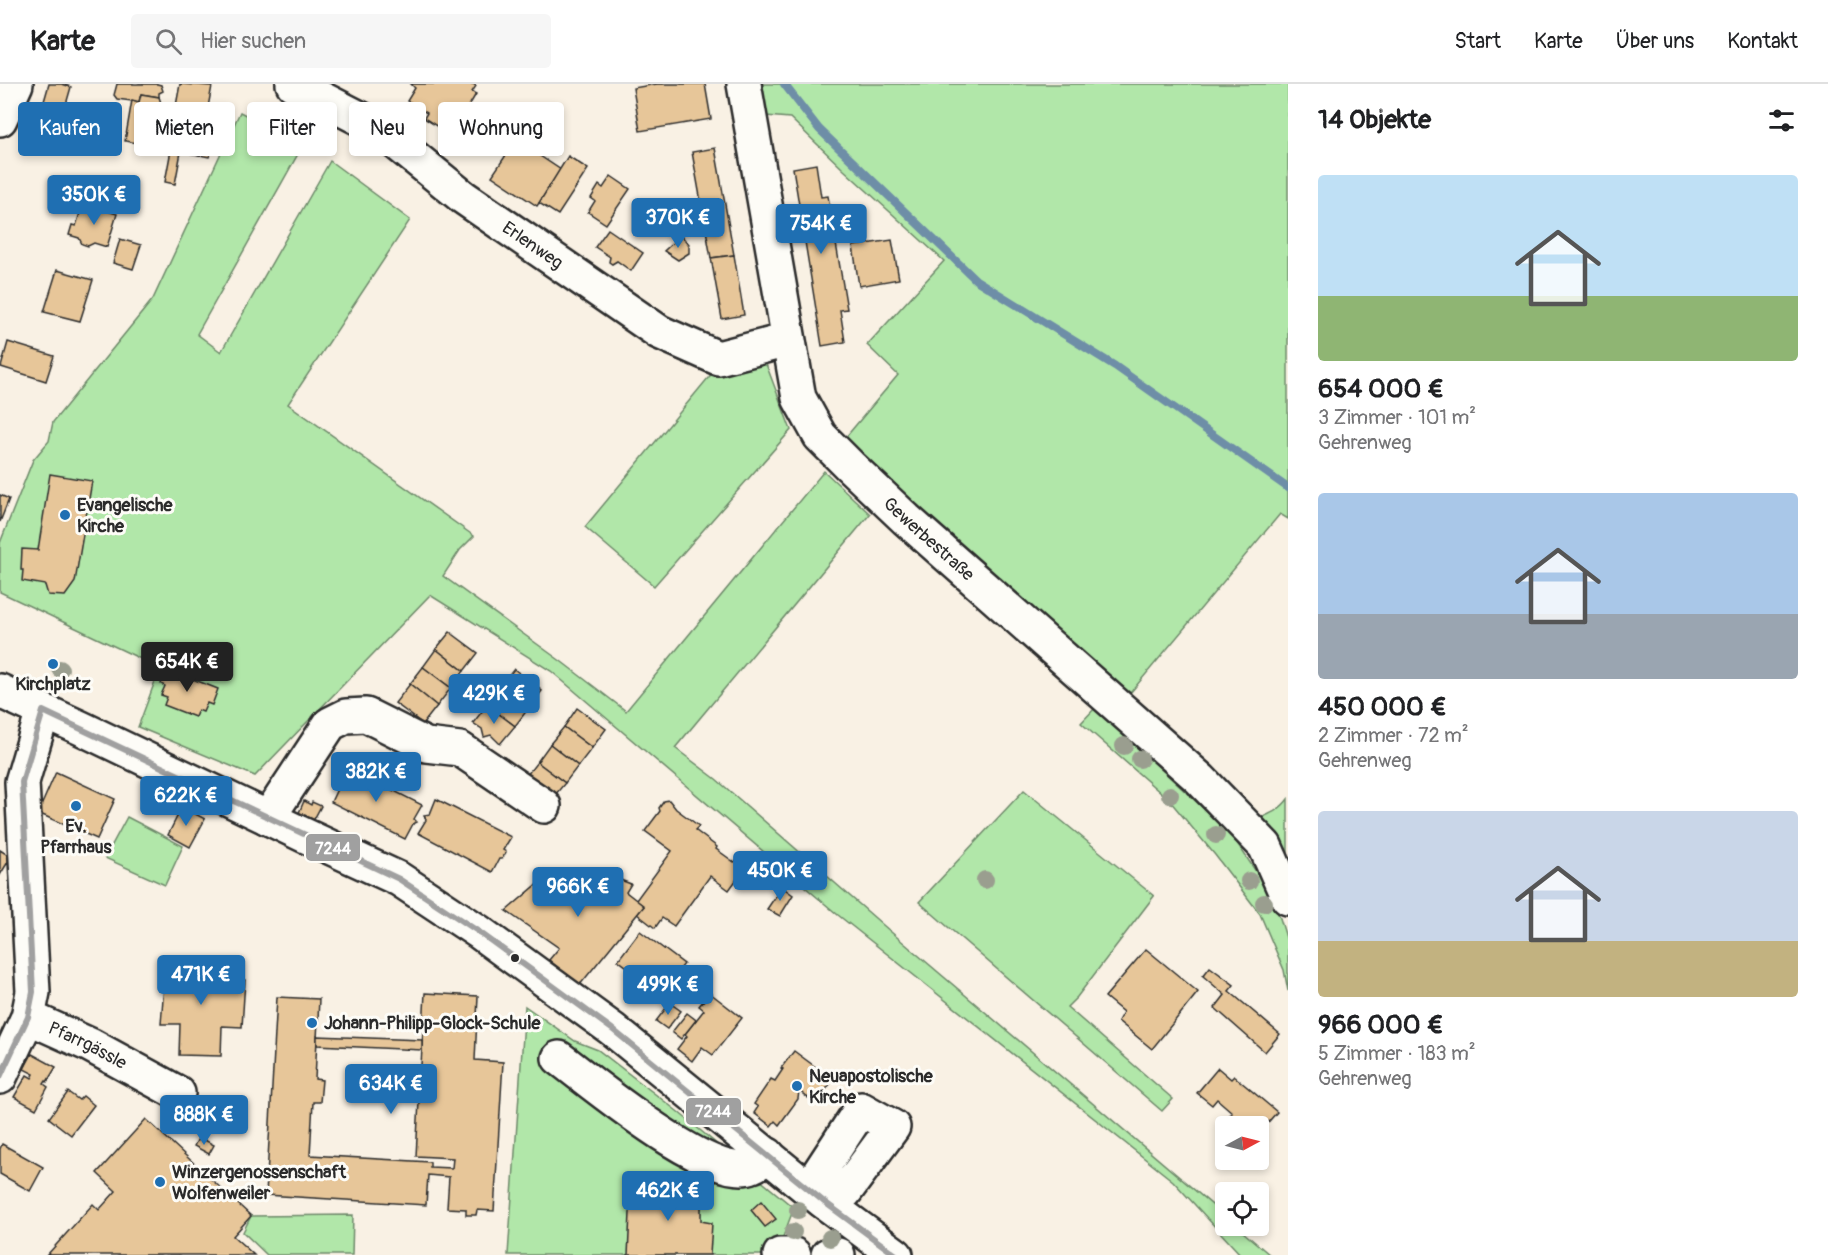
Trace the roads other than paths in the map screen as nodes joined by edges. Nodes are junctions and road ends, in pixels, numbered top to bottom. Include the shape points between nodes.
1 (16, 84) edge
2 (293, 84) edge
3 (744, 84) edge
4 (0, 119) edge
5 (788, 340) junction
6 (0, 691) edge
7 (43, 711) junction
8 (544, 806) dead end
9 (268, 818) junction
10 (1288, 898) edge
11 (28, 1017) junction
12 (559, 1058) dead end
13 (0, 1077) edge
14 (178, 1093) dead end
15 (768, 1155) junction
16 (780, 1255) edge
17 (794, 1255) edge
18 (828, 1255) edge
19 (838, 1255) edge
20 (896, 1255) edge

1 - 4 street
2 - 5 street, Erlenweg via 377,127 462,197 658,332 718,358
3 - 5 street, Gewerbestraße
5 - 10 street, Gewerbestraße via 799,398 820,436 906,519 1200,779 1265,846
6 - 7 street
7 - 9 street
7 - 11 street via 22,782 33,957
8 - 9 street via 460,749 426,744 366,715 346,716 330,724
9 - 15 street via 399,879 479,932 612,1029
11 - 13 street
11 - 14 street, Pfarrgässle via 90,1045
12 - 15 street via 669,1140 722,1166 751,1167
15 - 20 street
16 - 17 street
18 - 19 street

